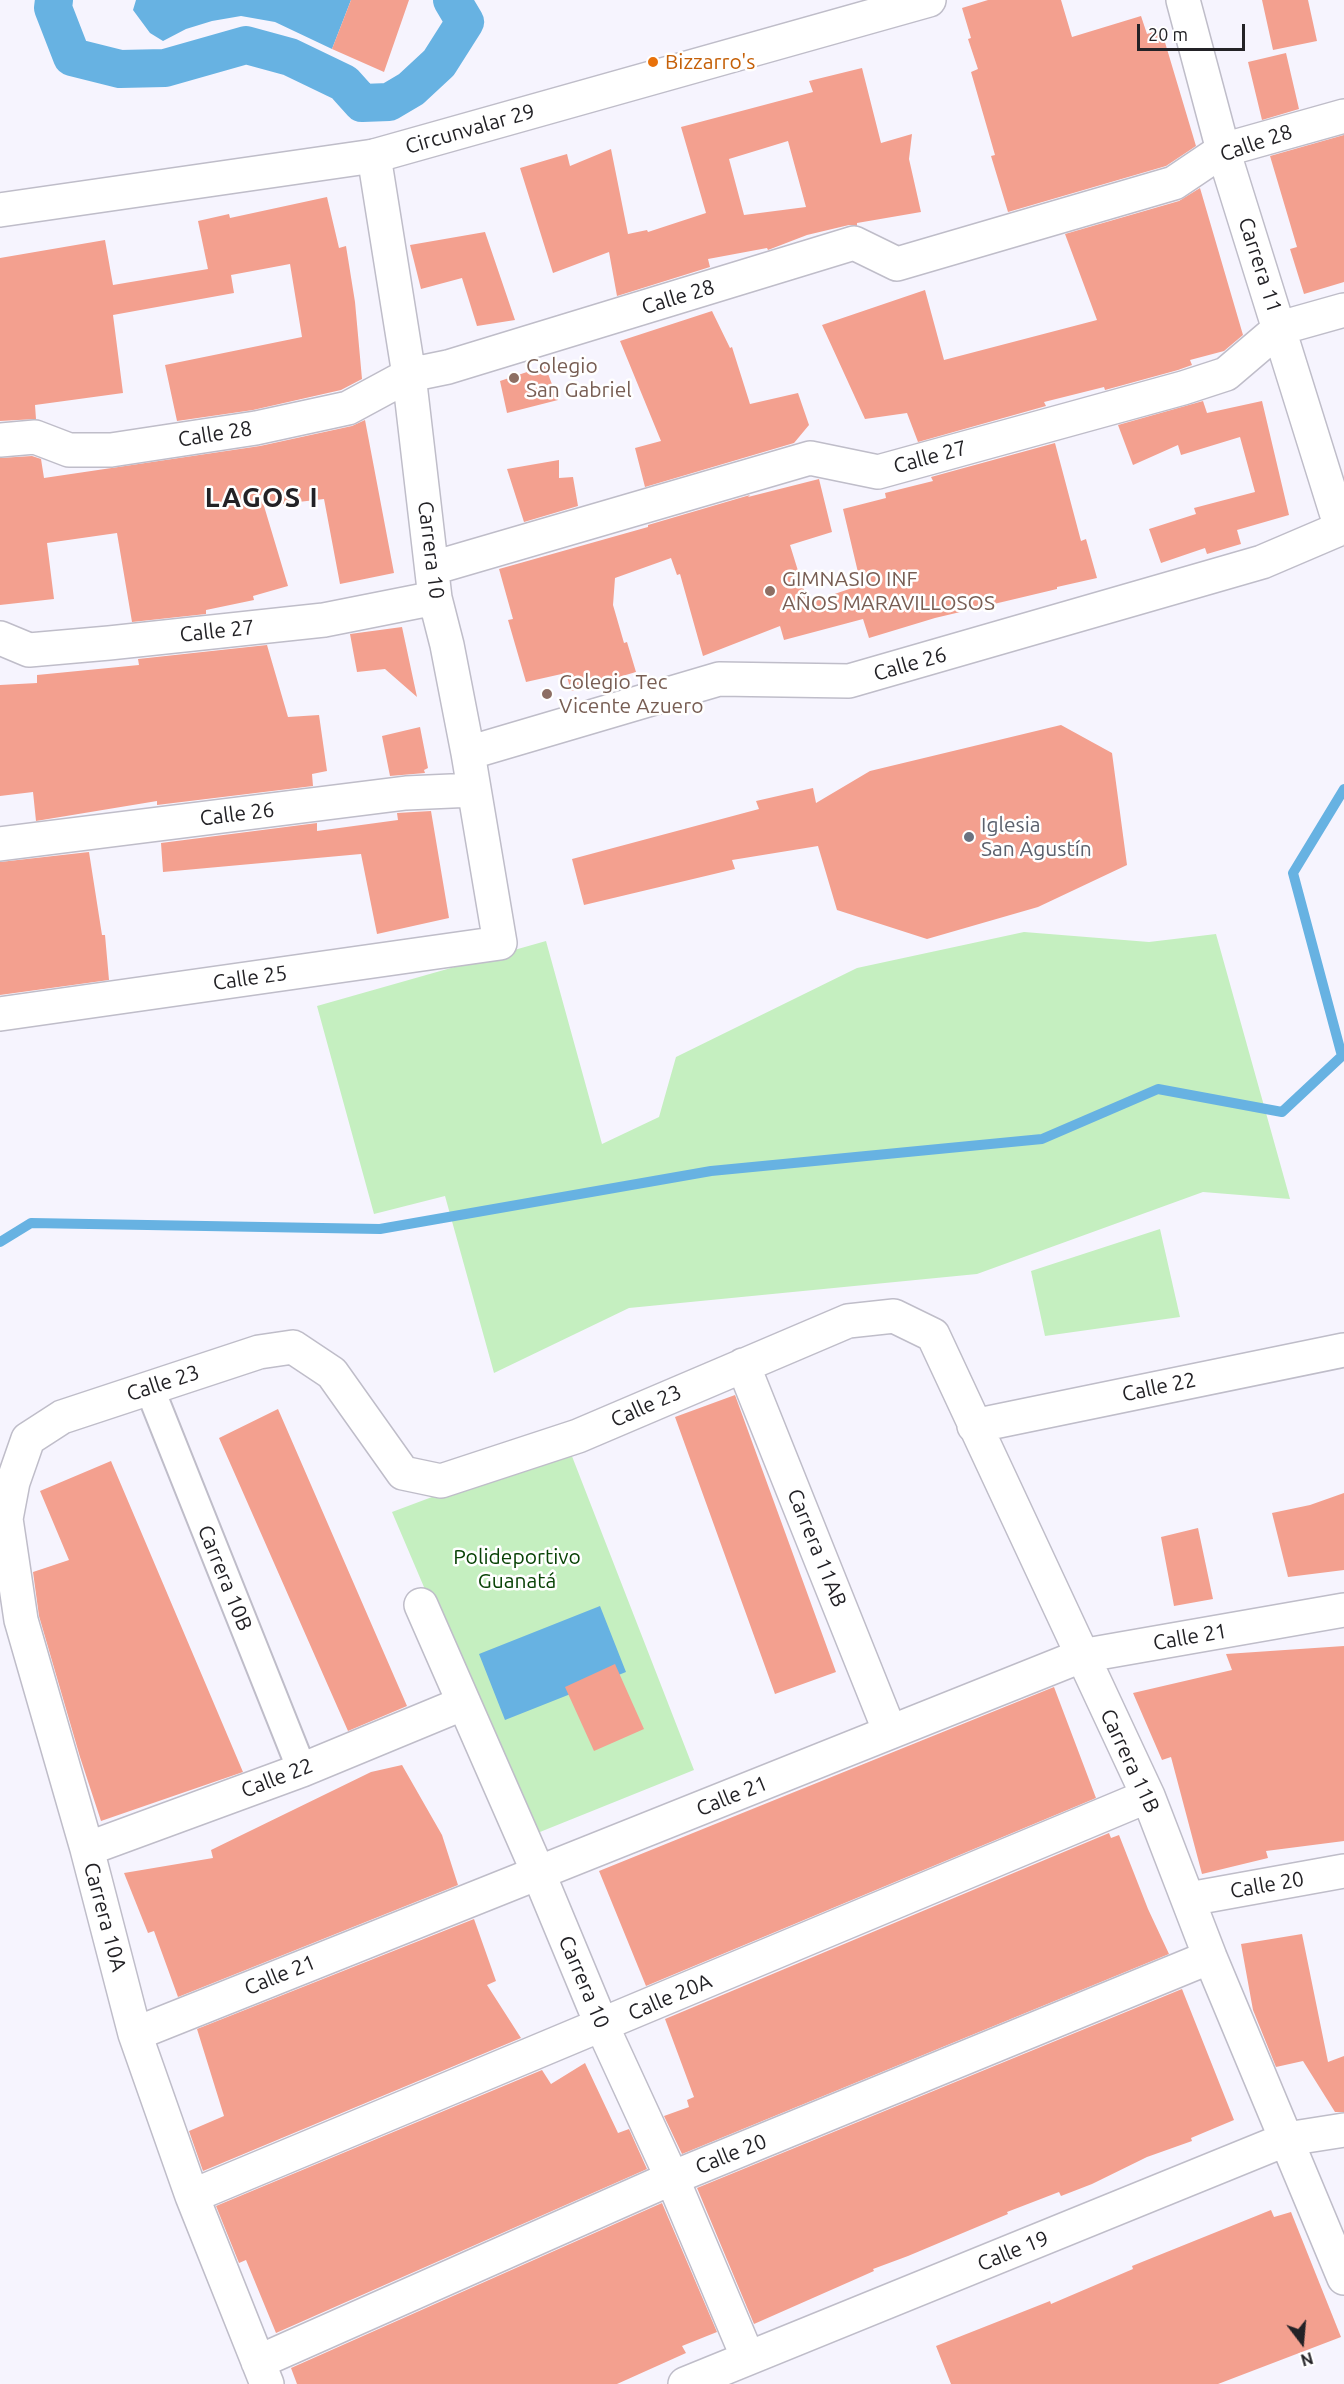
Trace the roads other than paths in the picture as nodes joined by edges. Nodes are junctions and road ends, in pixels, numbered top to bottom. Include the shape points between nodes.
1 (929, 0) edge
2 (1183, 0) edge
3 (1344, 116) edge
4 (1223, 150) junction
5 (374, 156) junction
6 (0, 210) edge
7 (1344, 310) edge
8 (1280, 328) junction
9 (409, 375) junction
10 (0, 440) edge
11 (1342, 527) edge
12 (434, 583) junction
13 (0, 638) edge
14 (468, 753) junction
15 (474, 790) junction
16 (0, 844) edge
17 (500, 943) joint
18 (0, 1014) edge
19 (848, 1321) joint
20 (1344, 1350) edge
21 (743, 1365) junction
22 (149, 1387) junction
23 (974, 1426) junction
24 (28, 1439) joint
25 (422, 1605) dead end
26 (1344, 1610) edge
27 (1081, 1656) junction
28 (465, 1703) junction
29 (890, 1732) junction
30 (302, 1770) junction
31 (1148, 1796) junction
32 (87, 1849) junction
33 (1344, 1870) edge
34 (538, 1872) junction
35 (1189, 1899) junction
36 (1210, 1957) junction
37 (602, 2025) junction
38 (135, 2034) junction
39 (1344, 2130) edge
40 (1287, 2139) junction
41 (672, 2178) junction
42 (192, 2196) junction
43 (1344, 2278) edge
44 (748, 2358) junction
45 (262, 2373) edge
46 (685, 2384) edge

1 - 5 street, Circunvalar 29
2 - 4 street, Carrera 11
3 - 4 street, Calle 28
4 - 8 street, Carrera 11
4 - 9 street, Calle 28 via 1174,183 897,264 854,243 448,367
5 - 6 street, Circunvalar 29
5 - 9 street, Carrera 10
7 - 8 street, Calle 27
8 - 11 street, Carrera 11
8 - 12 street, Calle 27 via 1226,375 1183,388 878,472 810,458
9 - 10 street, Calle 28 via 348,408 256,428 111,450 69,450 35,437
9 - 12 street, Carrera 10
11 - 14 street, Calle 26 via 1262,562 849,681 719,679
12 - 13 street, Calle 27 via 324,620 29,650
12 - 14 street, Carrera 10
14 - 15 street, Carrera 10
15 - 16 street, Calle 26 via 406,793
15 - 17 street, Carrera 10
17 - 18 street, Calle 25
19 - 21 street, Calle 23
19 - 23 street, Carrera 11B via 894,1316 933,1335
20 - 23 street, Calle 22
21 - 22 street, Calle 23 via 578,1436 441,1481 403,1473 332,1373 293,1347 259,1352
21 - 29 street, Carrera 11AB
22 - 24 street, Calle 23 via 62,1417
22 - 30 street, Carrera 10B
23 - 27 street, Carrera 11B
24 - 32 street, Carrera 10A via 13,1482 6,1519 21,1620
25 - 28 street, Carrera 10
26 - 27 street, Calle 21
27 - 29 street, Calle 21
27 - 31 street, Carrera 11B
28 - 30 street, Calle 22
28 - 34 street, Carrera 10
29 - 34 street, Calle 21
30 - 32 street, Calle 22
31 - 35 street, Carrera 11B
31 - 37 street, Calle 20A
32 - 38 street, Carrera 10A
33 - 35 street, Calle 20
34 - 37 street, Carrera 10
34 - 38 street, Calle 21
35 - 36 street, Carrera 11B
36 - 40 street, Carrera 11B
36 - 41 street, Calle 20
37 - 41 street, Carrera 10
37 - 42 street, Calle 20A
38 - 42 street, Carrera 10A
39 - 40 street, Calle 19
40 - 43 street, Carrera 11B
40 - 44 street, Calle 19
41 - 44 street, Carrera 10
41 - 45 street, Calle 20
42 - 45 street, Carrera 10A
44 - 46 street, Calle 19

